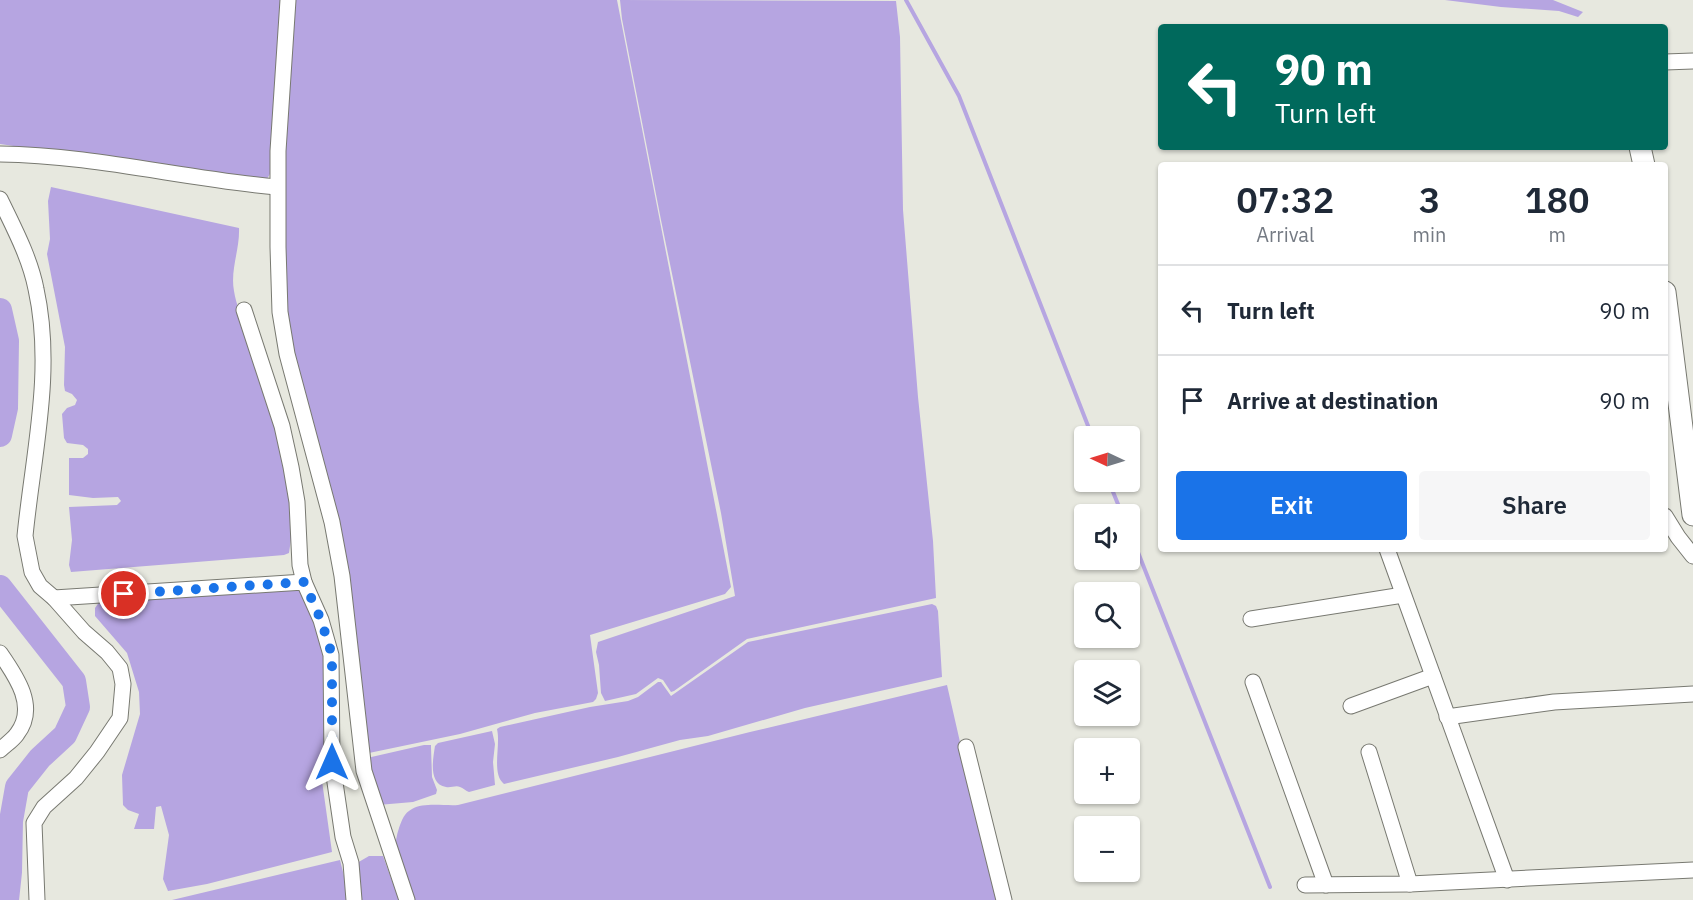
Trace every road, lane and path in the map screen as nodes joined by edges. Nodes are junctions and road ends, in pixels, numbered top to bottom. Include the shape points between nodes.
1 (288, 0) edge
2 (1693, 61) edge
3 (1668, 62) edge
4 (0, 154) edge
5 (277, 187) junction
6 (0, 199) edge
7 (244, 310) dead end
8 (1668, 316) edge
9 (1693, 516) edge
10 (1668, 521) edge
11 (1388, 552) edge
12 (1693, 556) edge
13 (304, 582) junction
14 (1403, 595) junction
15 (54, 598) junction
16 (1251, 619) dead end
17 (0, 653) edge
18 (1433, 676) junction
19 (1253, 682) dead end
20 (1693, 694) edge
21 (1351, 706) dead end
22 (1448, 717) junction
23 (966, 747) dead end
24 (0, 750) edge
25 (1369, 752) dead end
26 (1693, 870) edge
27 (1507, 880) junction
28 (1410, 884) junction
29 (1305, 885) dead end
30 (1326, 885) junction
31 (37, 900) edge
32 (354, 900) edge
33 (407, 900) edge
34 (1004, 900) edge

1 - 5 street
2 - 3 street
4 - 5 street via 82,160
5 - 33 street via 280,312 340,565 364,771
6 - 15 street via 36,289 43,396 25,536 32,572
7 - 13 street via 282,426 297,502
8 - 9 main road
10 - 12 street
11 - 14 street
13 - 15 street
13 - 32 street via 332,655 332,762
14 - 16 street
14 - 18 street
15 - 31 street via 120,668 123,684 120,718 76,778 44,807 34,823
17 - 24 street via 25,696 27,708 18,733
18 - 21 street
18 - 22 street
19 - 30 street
20 - 22 street via 1564,701
22 - 27 street
23 - 34 street
25 - 28 street
26 - 27 street
27 - 28 street
28 - 30 street
29 - 30 street

